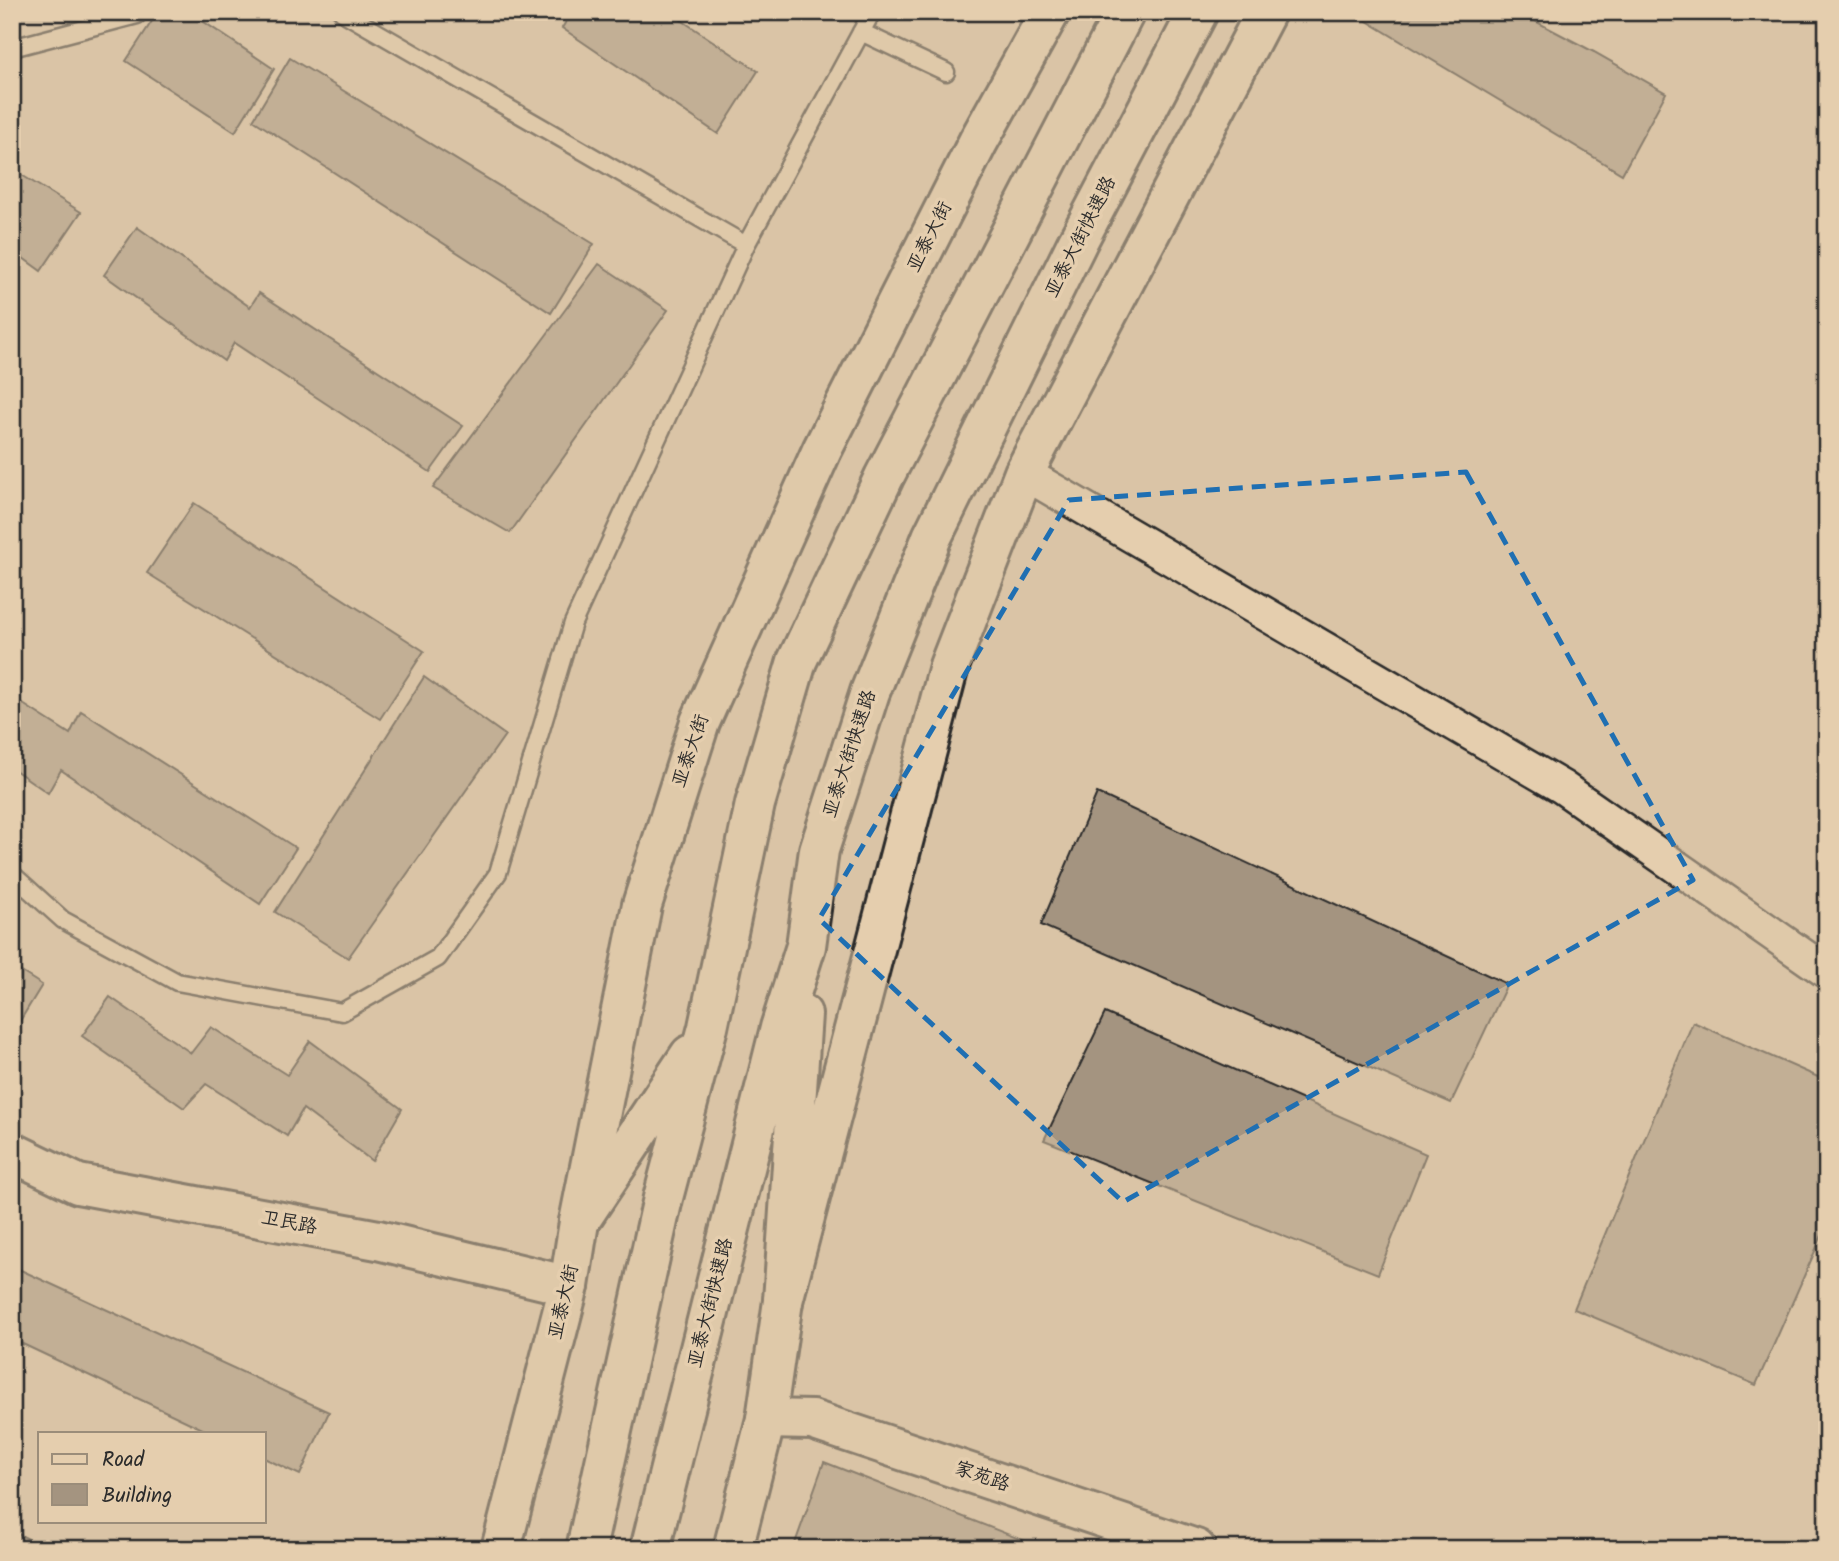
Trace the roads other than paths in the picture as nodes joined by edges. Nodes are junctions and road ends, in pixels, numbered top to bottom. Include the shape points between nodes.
1 (140, 12) edge
2 (342, 12) edge
3 (872, 12) edge
4 (1050, 12) edge
5 (1125, 12) edge
6 (1198, 12) edge
7 (1266, 12) edge
8 (861, 32) junction
9 (12, 48) edge
10 (946, 72) dead end
11 (746, 245) junction
12 (1024, 473) junction
13 (12, 874) edge
14 (806, 946) junction
15 (1827, 972) edge
16 (708, 1027) junction
17 (12, 1152) edge
18 (579, 1222) junction
19 (569, 1286) junction
20 (783, 1301) junction
21 (766, 1419) junction
22 (501, 1549) edge
23 (586, 1549) edge
24 (650, 1549) edge
25 (733, 1549) edge
26 (1196, 1549) edge

1 - 9 lane
2 - 11 lane
3 - 8 lane
4 - 18 main road, 亚泰大街 via 978,142 821,450 700,722 642,905
5 - 16 main road via 884,477 797,661 755,804
6 - 14 main road, 亚泰大街快速路 via 1078,241 932,537 870,692 818,850
7 - 12 main road
8 - 10 lane
8 - 11 lane
11 - 13 lane via 573,623 498,873 439,958 342,1012 177,982 63,920
12 - 15 street via 1562,787
12 - 20 main road via 949,666
14 - 20 main road
14 - 24 main road, 亚泰大街快速路 via 780,1028
16 - 18 main road
16 - 23 main road via 663,1198
17 - 19 main road, 卫民路 via 78,1184 378,1240
18 - 19 main road, 亚泰大街
19 - 22 main road, 亚泰大街
20 - 21 main road
21 - 25 main road
21 - 26 main road, 家苑路 via 812,1420

